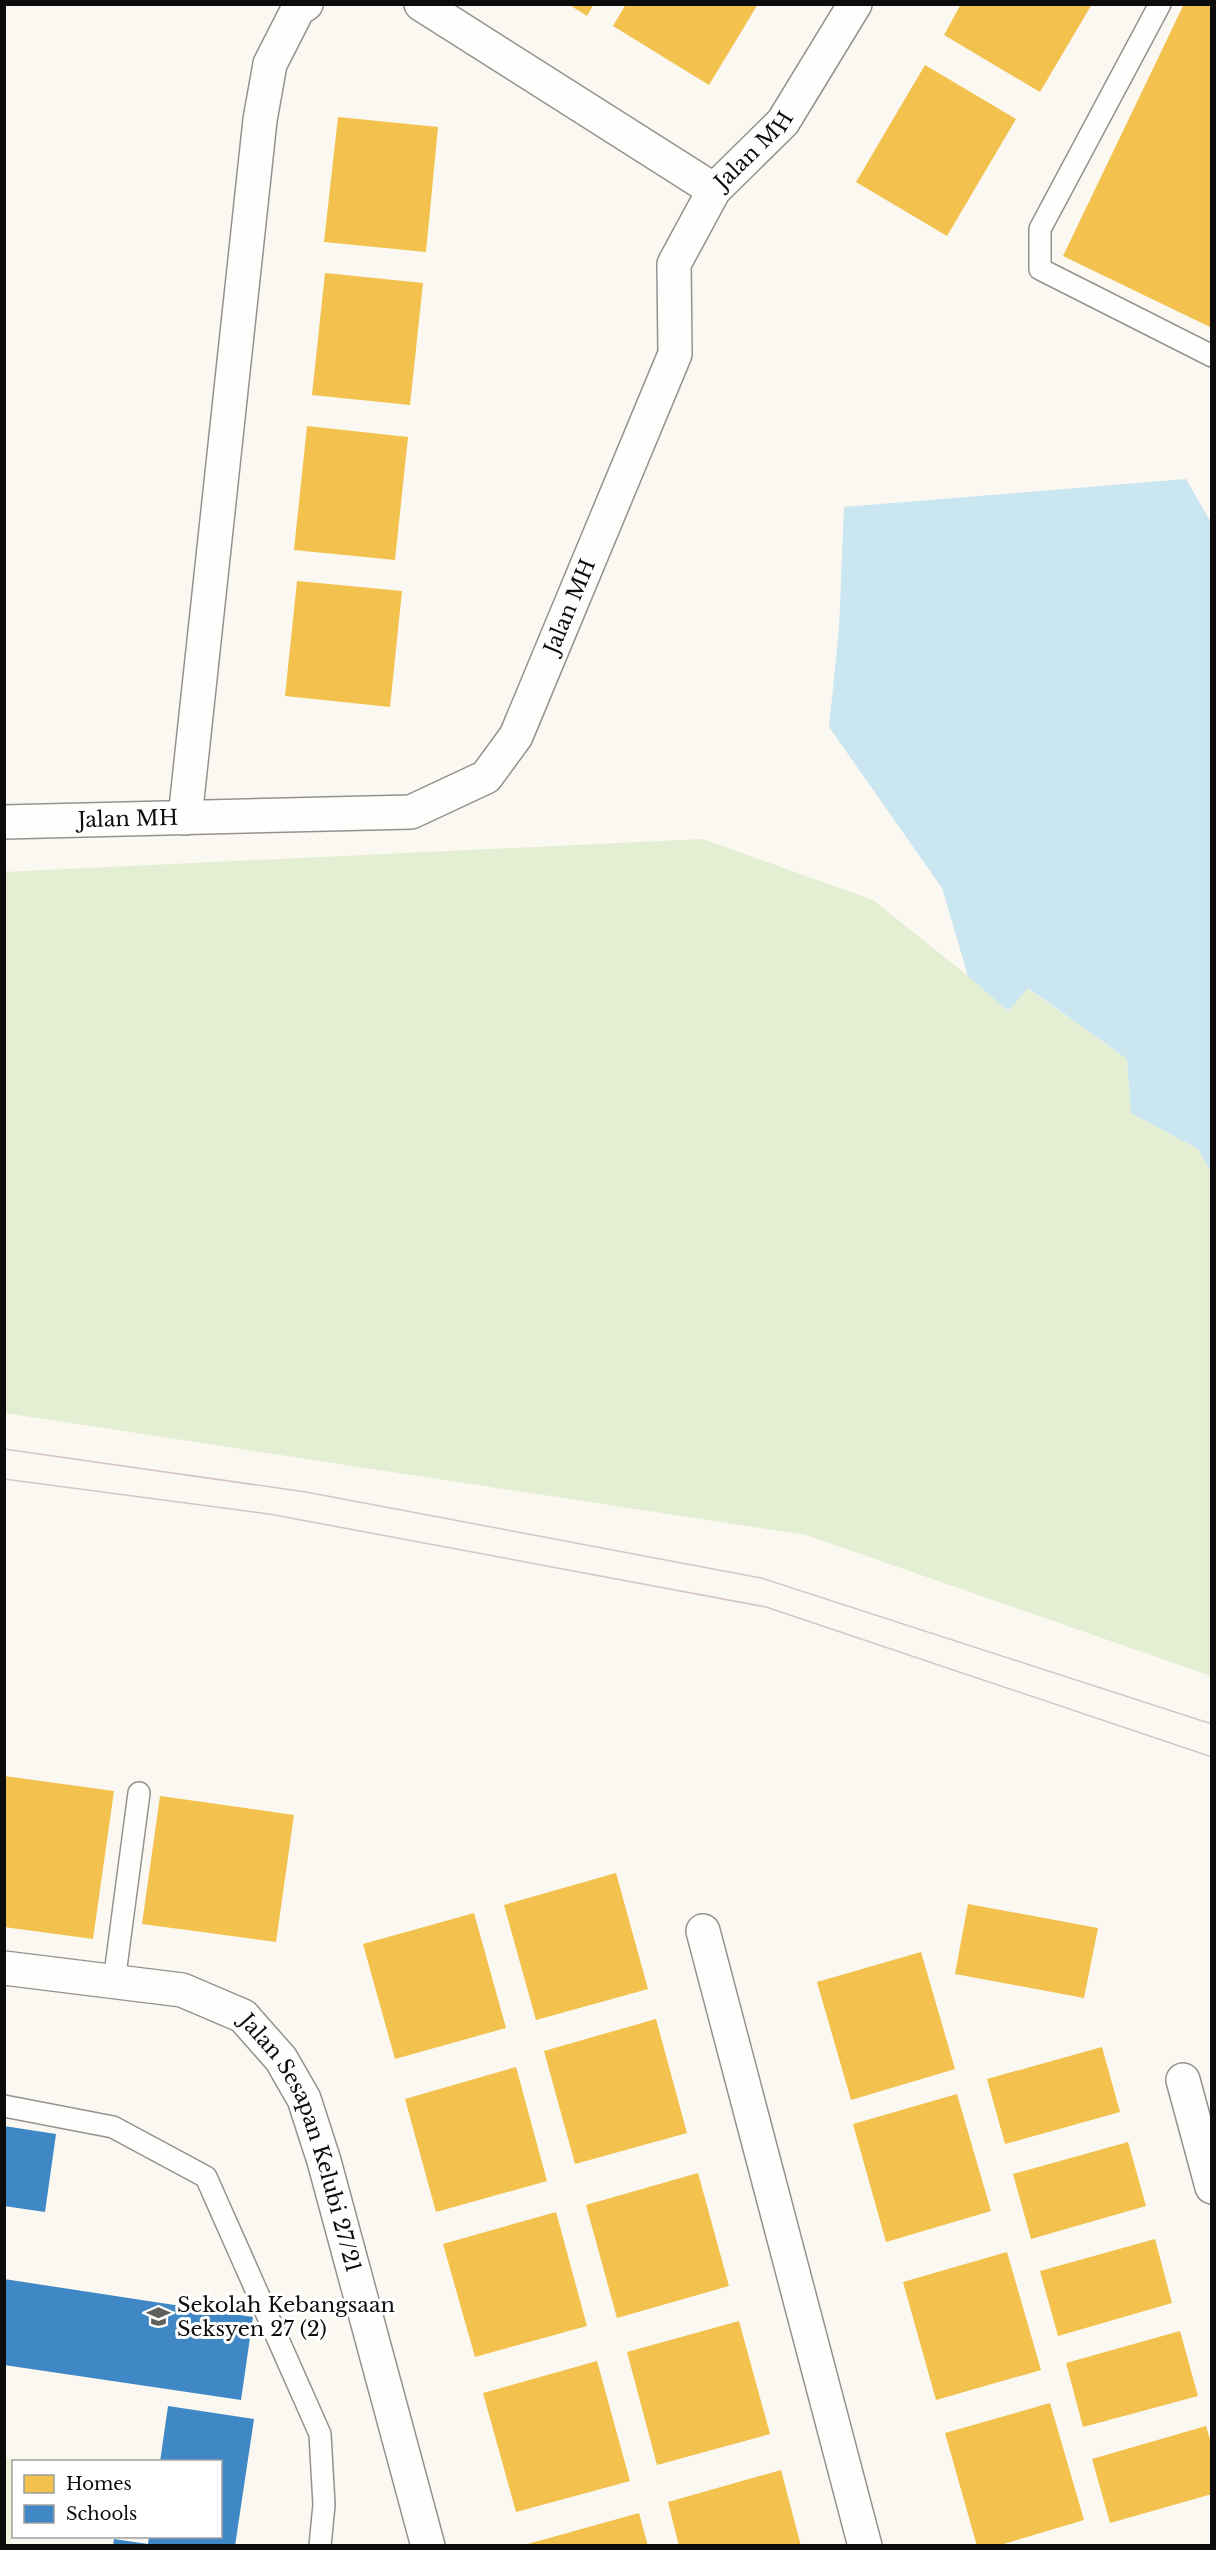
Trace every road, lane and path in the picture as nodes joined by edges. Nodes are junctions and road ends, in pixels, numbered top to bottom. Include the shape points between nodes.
1 (306, 4) edge
2 (422, 4) edge
3 (855, 4) edge
4 (1160, 4) edge
5 (714, 190) junction
6 (1212, 356) edge
7 (185, 818) junction
8 (4, 822) edge
9 (139, 1794) dead end
10 (703, 1931) dead end
11 (4, 1968) edge
12 (114, 1982) junction
13 (1183, 2080) dead end
14 (4, 2106) edge
15 (1212, 2187) edge
16 (320, 2546) edge
17 (428, 2546) edge
18 (865, 2546) edge

1 - 7 street via 298,9 270,64 260,120
2 - 5 street
3 - 5 street, Jalan MH via 783,122
4 - 6 lane via 1040,229 1040,269
5 - 7 street, Jalan MH via 674,264 675,354 516,736 486,777 411,812
7 - 8 street, Jalan MH
9 - 12 lane
10 - 18 street
11 - 12 street, Jalan Sesapan Kelubi 27/21
12 - 17 street, Jalan Sesapan Kelubi 27/21 via 182,1990 243,2016 281,2059 304,2099
13 - 15 street
14 - 16 lane via 113,2127 206,2177 320,2434 324,2505

